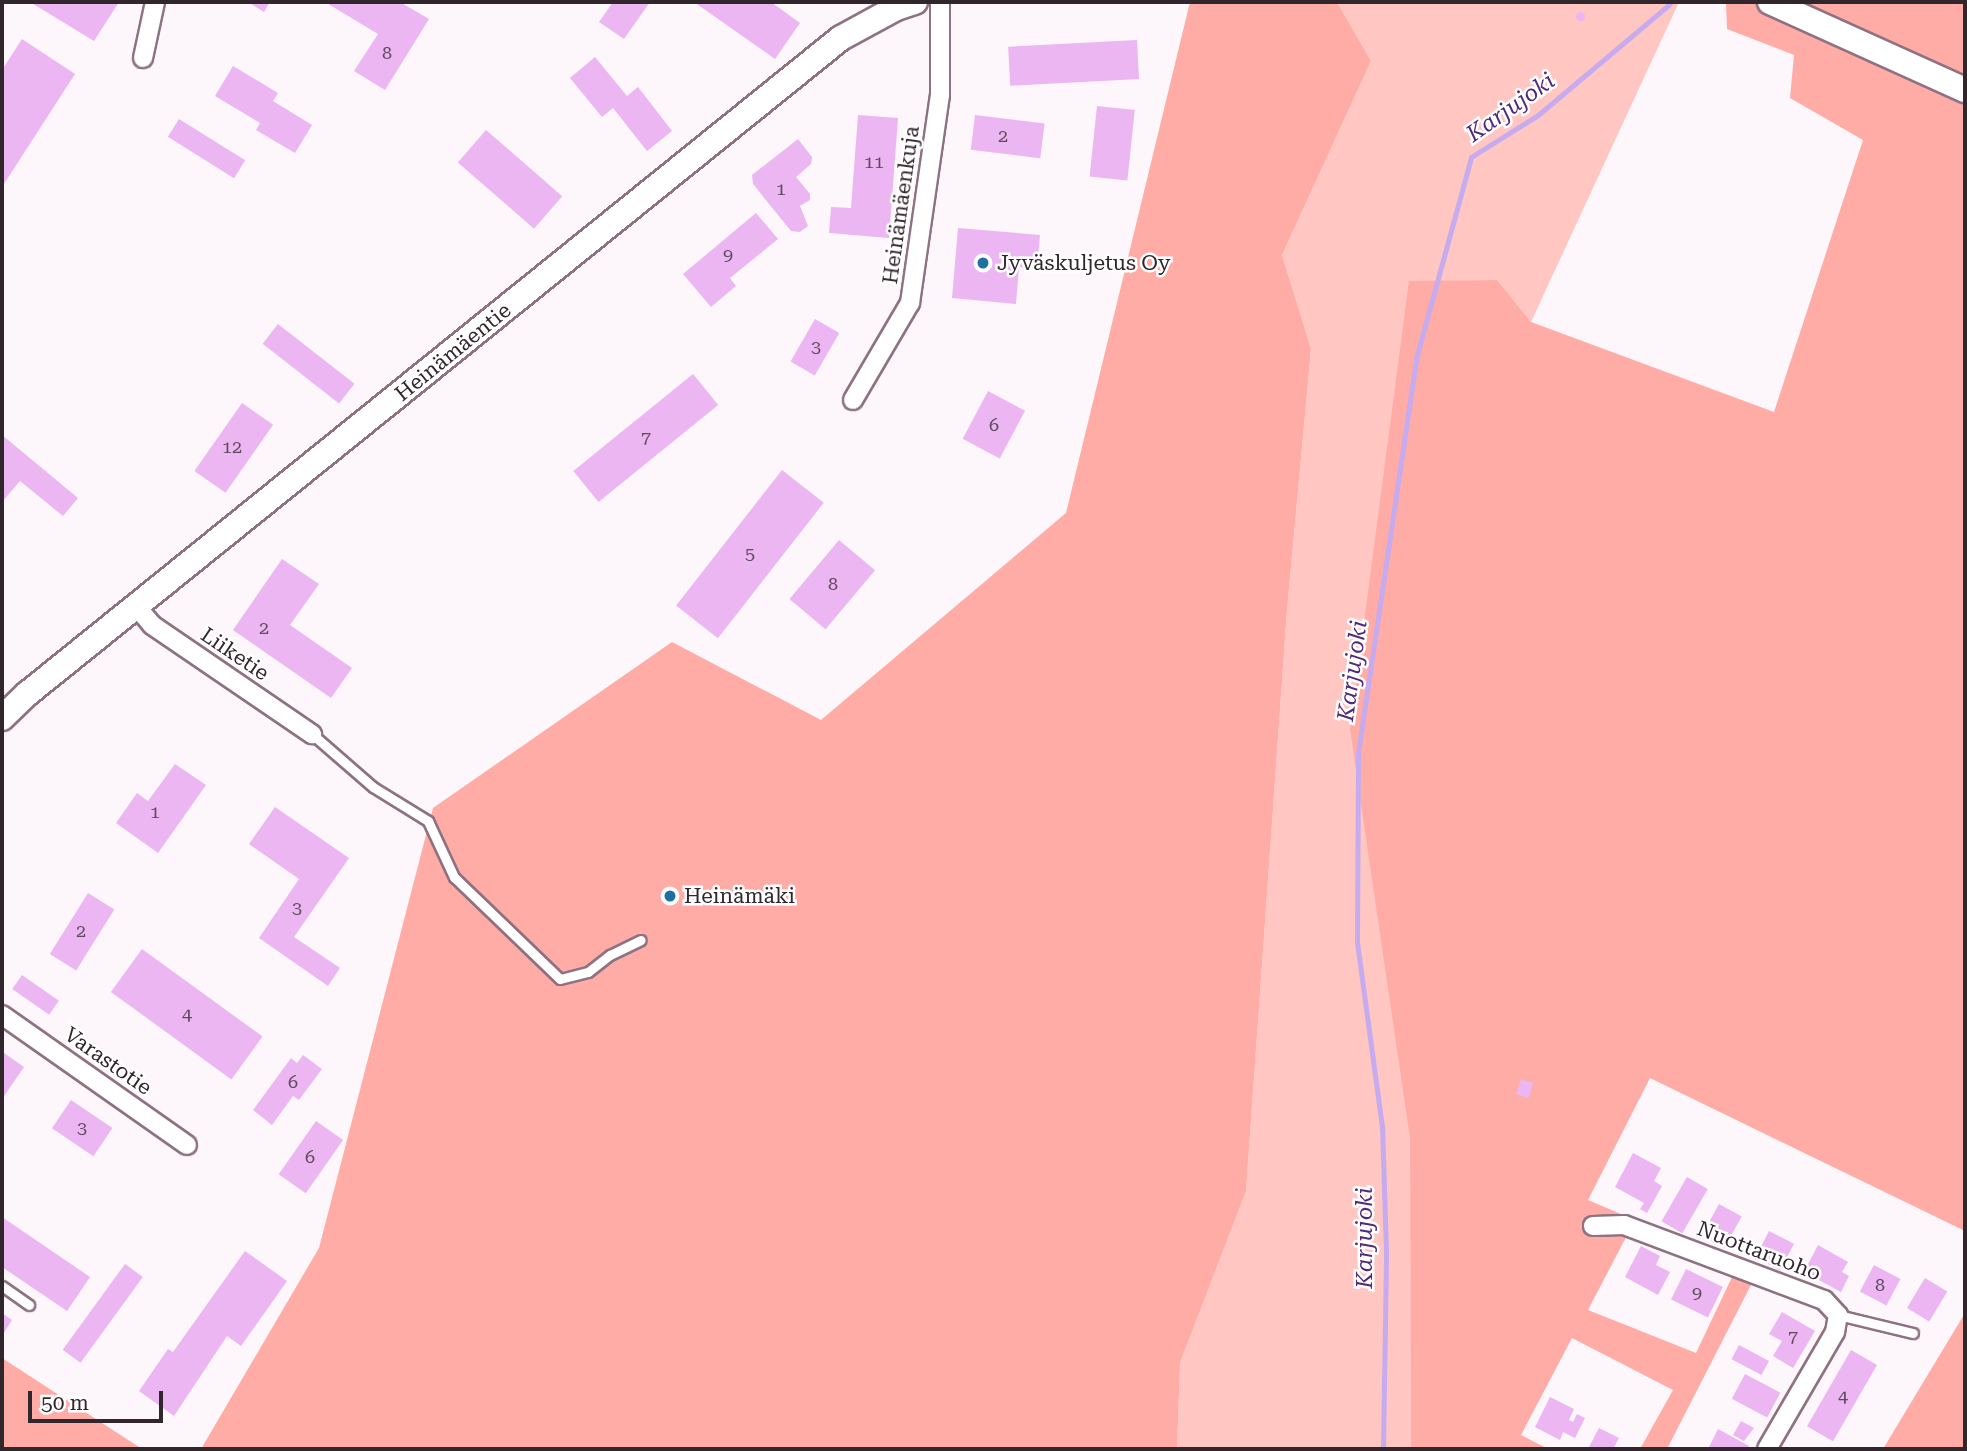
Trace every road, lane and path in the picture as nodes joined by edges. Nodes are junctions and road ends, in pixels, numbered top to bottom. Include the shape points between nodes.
1 (155, 2) edge
2 (915, 2) edge
3 (940, 2) edge
4 (1770, 2) edge
5 (143, 58) dead end
6 (1965, 90) edge
7 (853, 400) dead end
8 (137, 607) junction
9 (2, 718) edge
10 (313, 734) joint
11 (641, 940) dead end
12 (2, 1015) edge
13 (187, 1144) dead end
14 (1593, 1226) dead end
15 (2, 1286) edge
16 (29, 1305) dead end
17 (1838, 1315) junction
18 (1913, 1333) dead end
19 (1768, 1449) edge

1 - 5 street
2 - 8 street, Heinämäentie via 841,38
3 - 7 street, Heinämäenkuja via 940,95 909,303
4 - 6 street
8 - 9 street, Heinämäentie
8 - 10 street, Liiketie via 152,625
10 - 11 lane via 373,786 428,821 454,877 560,979 588,972
12 - 13 street, Varastotie
14 - 17 street, Nuottaruoho via 1624,1225 1824,1300
15 - 16 lane
17 - 18 lane
17 - 19 street via 1835,1332

